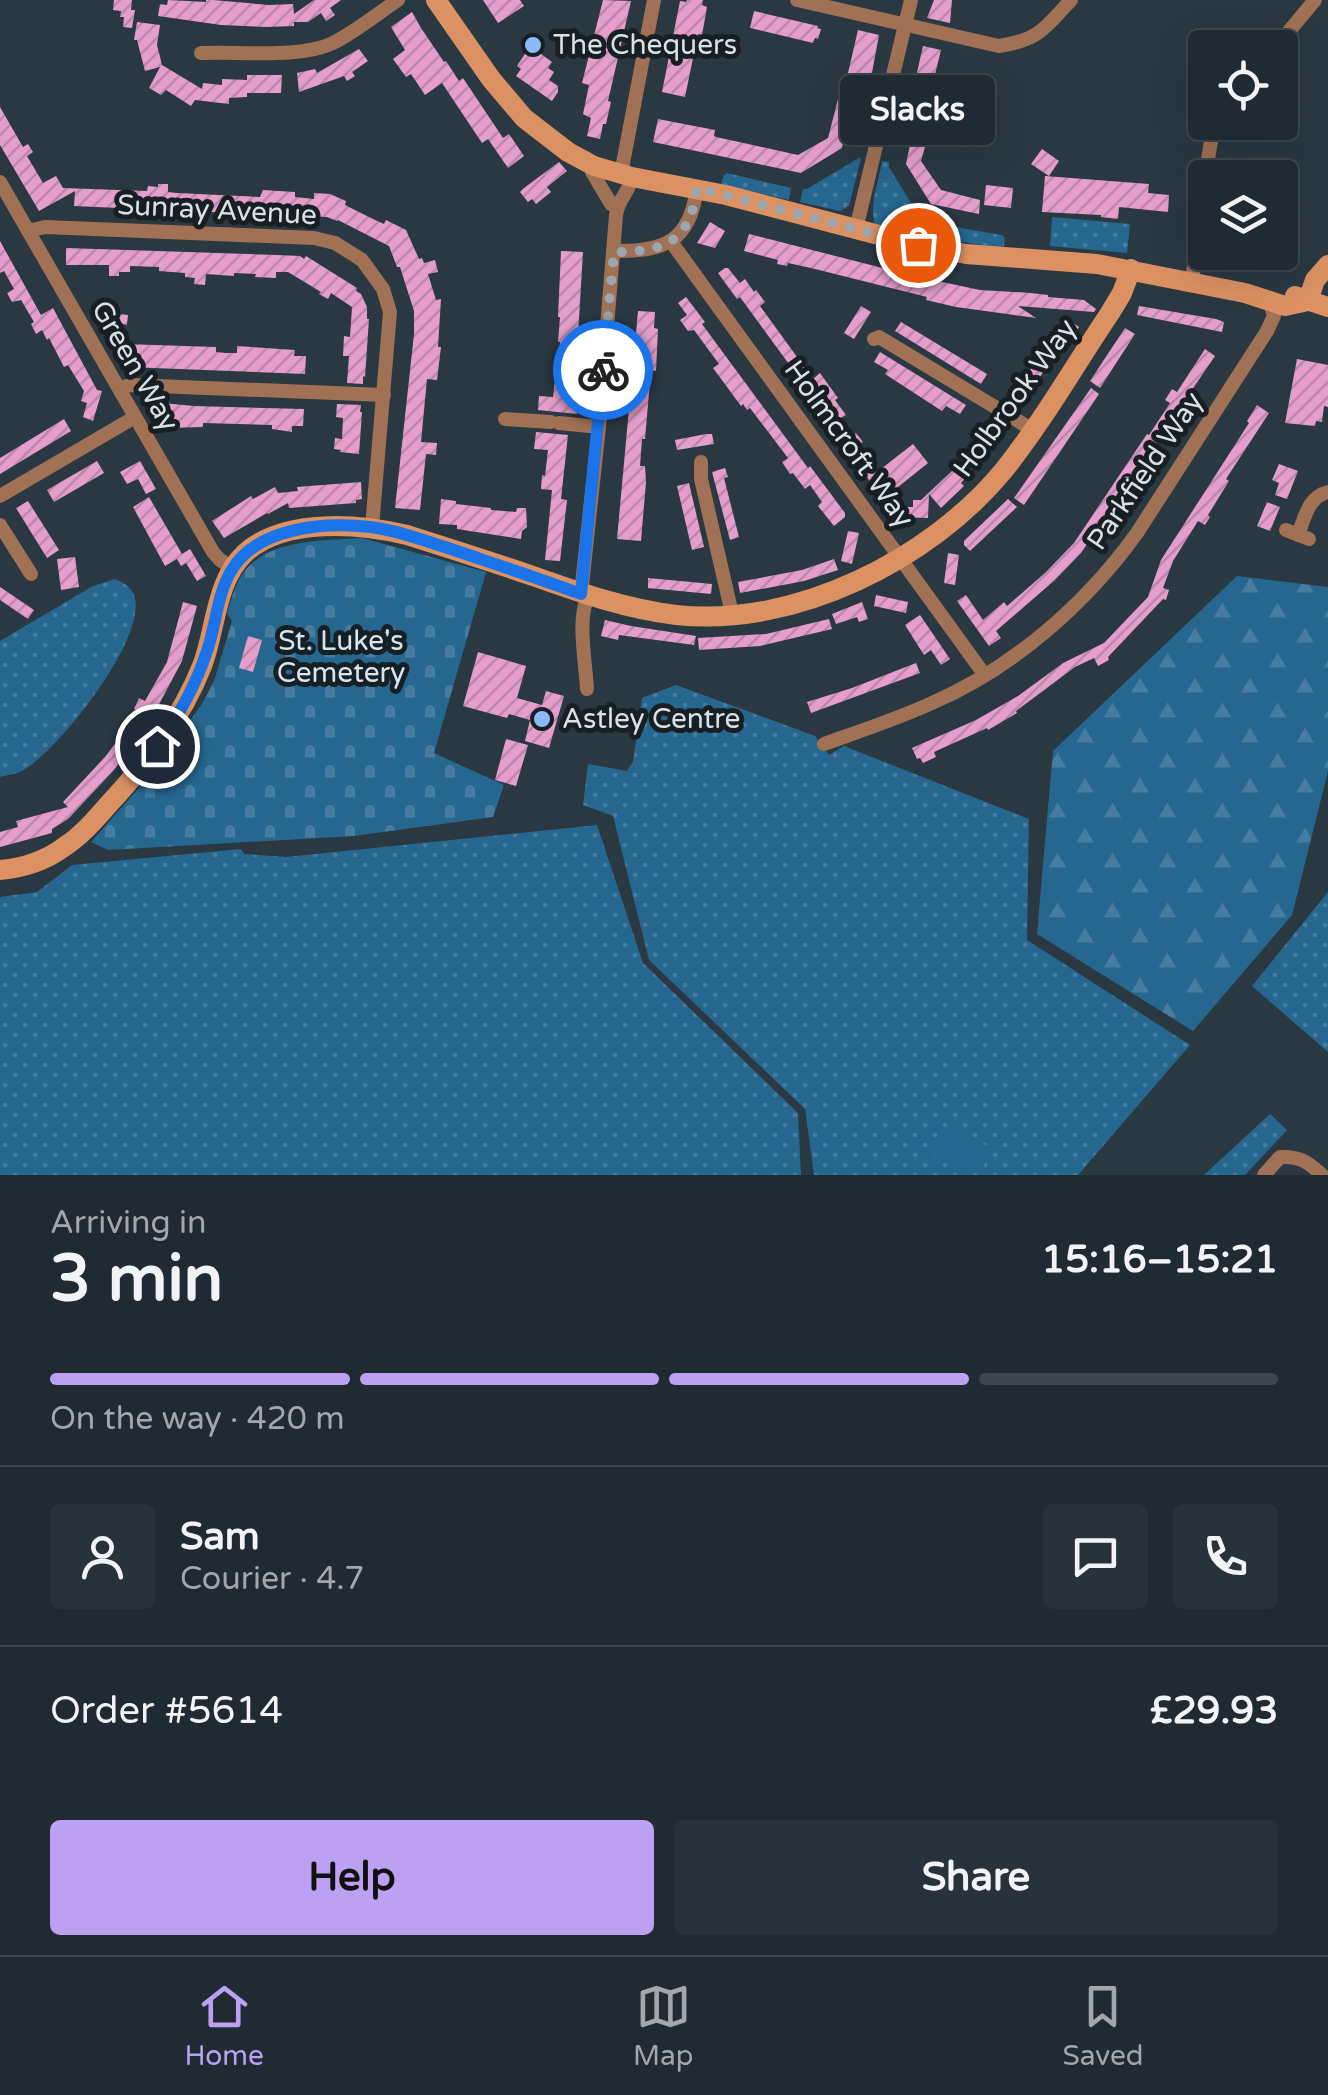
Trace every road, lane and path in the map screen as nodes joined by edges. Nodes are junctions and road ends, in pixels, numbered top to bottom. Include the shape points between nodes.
1 (398, 0) edge
2 (436, 0) edge
3 (654, 0) edge
4 (798, 0) edge
5 (911, 0) edge
6 (1071, 0) edge
7 (1315, 0) edge
8 (904, 25) junction
9 (1290, 30) edge
10 (201, 53) dead end
11 (594, 166) junction
12 (627, 176) junction
13 (0, 182) edge
14 (697, 188) junction
15 (617, 206) junction
16 (856, 229) junction
17 (28, 231) junction
18 (672, 242) junction
19 (614, 252) junction
20 (1328, 265) edge
21 (1131, 269) junction
22 (1193, 270) edge
23 (1192, 281) junction
24 (1318, 304) edge
25 (1268, 305) junction
26 (874, 339) dead end
27 (119, 388) junction
28 (384, 395) junction
29 (135, 417) junction
30 (505, 418) dead end
31 (599, 427) junction
32 (1032, 430) junction
33 (701, 462) dead end
34 (1328, 492) edge
35 (0, 496) edge
36 (0, 525) edge
37 (372, 527) junction
38 (1298, 535) dead end
39 (901, 558) junction
40 (233, 568) junction
41 (31, 574) dead end
42 (585, 595) junction
43 (730, 615) junction
44 (984, 674) junction
45 (588, 689) dead end
46 (824, 744) dead end
47 (0, 870) edge
48 (1264, 1175) edge
49 (1322, 1175) edge

1 - 10 street via 331,44 293,53
2 - 11 street via 524,118
3 - 12 street
4 - 8 street
5 - 8 street
6 - 8 street via 1039,34 1020,43 999,46
7 - 9 street
8 - 16 street
11 - 12 street
11 - 15 street
12 - 14 street
12 - 15 street via 631,183
13 - 17 street, Green Way
14 - 16 street
14 - 18 street via 684,230
15 - 19 street
16 - 21 street via 966,254
17 - 27 street, Green Way
17 - 28 street, Sunray Avenue via 335,243 370,269 387,300
18 - 19 street
18 - 39 street, Holmcroft Way
19 - 31 street
20 - 24 street via 1314,280
21 - 23 street
21 - 32 street, Holbrook Way via 1110,313
22 - 23 street
23 - 25 street
24 - 25 street via 1272,291
25 - 44 street, Parkfield Way via 1267,331 1115,564 1036,640
26 - 32 street
27 - 28 street
27 - 29 street, Green Way
28 - 37 street, Sunray Avenue
29 - 35 street
29 - 40 street, Green Way via 213,552
30 - 31 street
31 - 42 street
32 - 39 street, Holbrook Way via 973,504
33 - 43 street
34 - 38 street via 1310,503
36 - 41 street
37 - 40 street, Holbrook Way via 276,536
37 - 42 street, Holbrook Way
39 - 43 street, Holbrook Way via 808,600
39 - 44 street, Holmcroft Way
40 - 47 street via 192,689 144,763 68,846
42 - 43 street, Holbrook Way via 676,615
42 - 45 street
44 - 46 street, Parkfield Way via 935,702
48 - 49 street via 1280,1157 1293,1156

